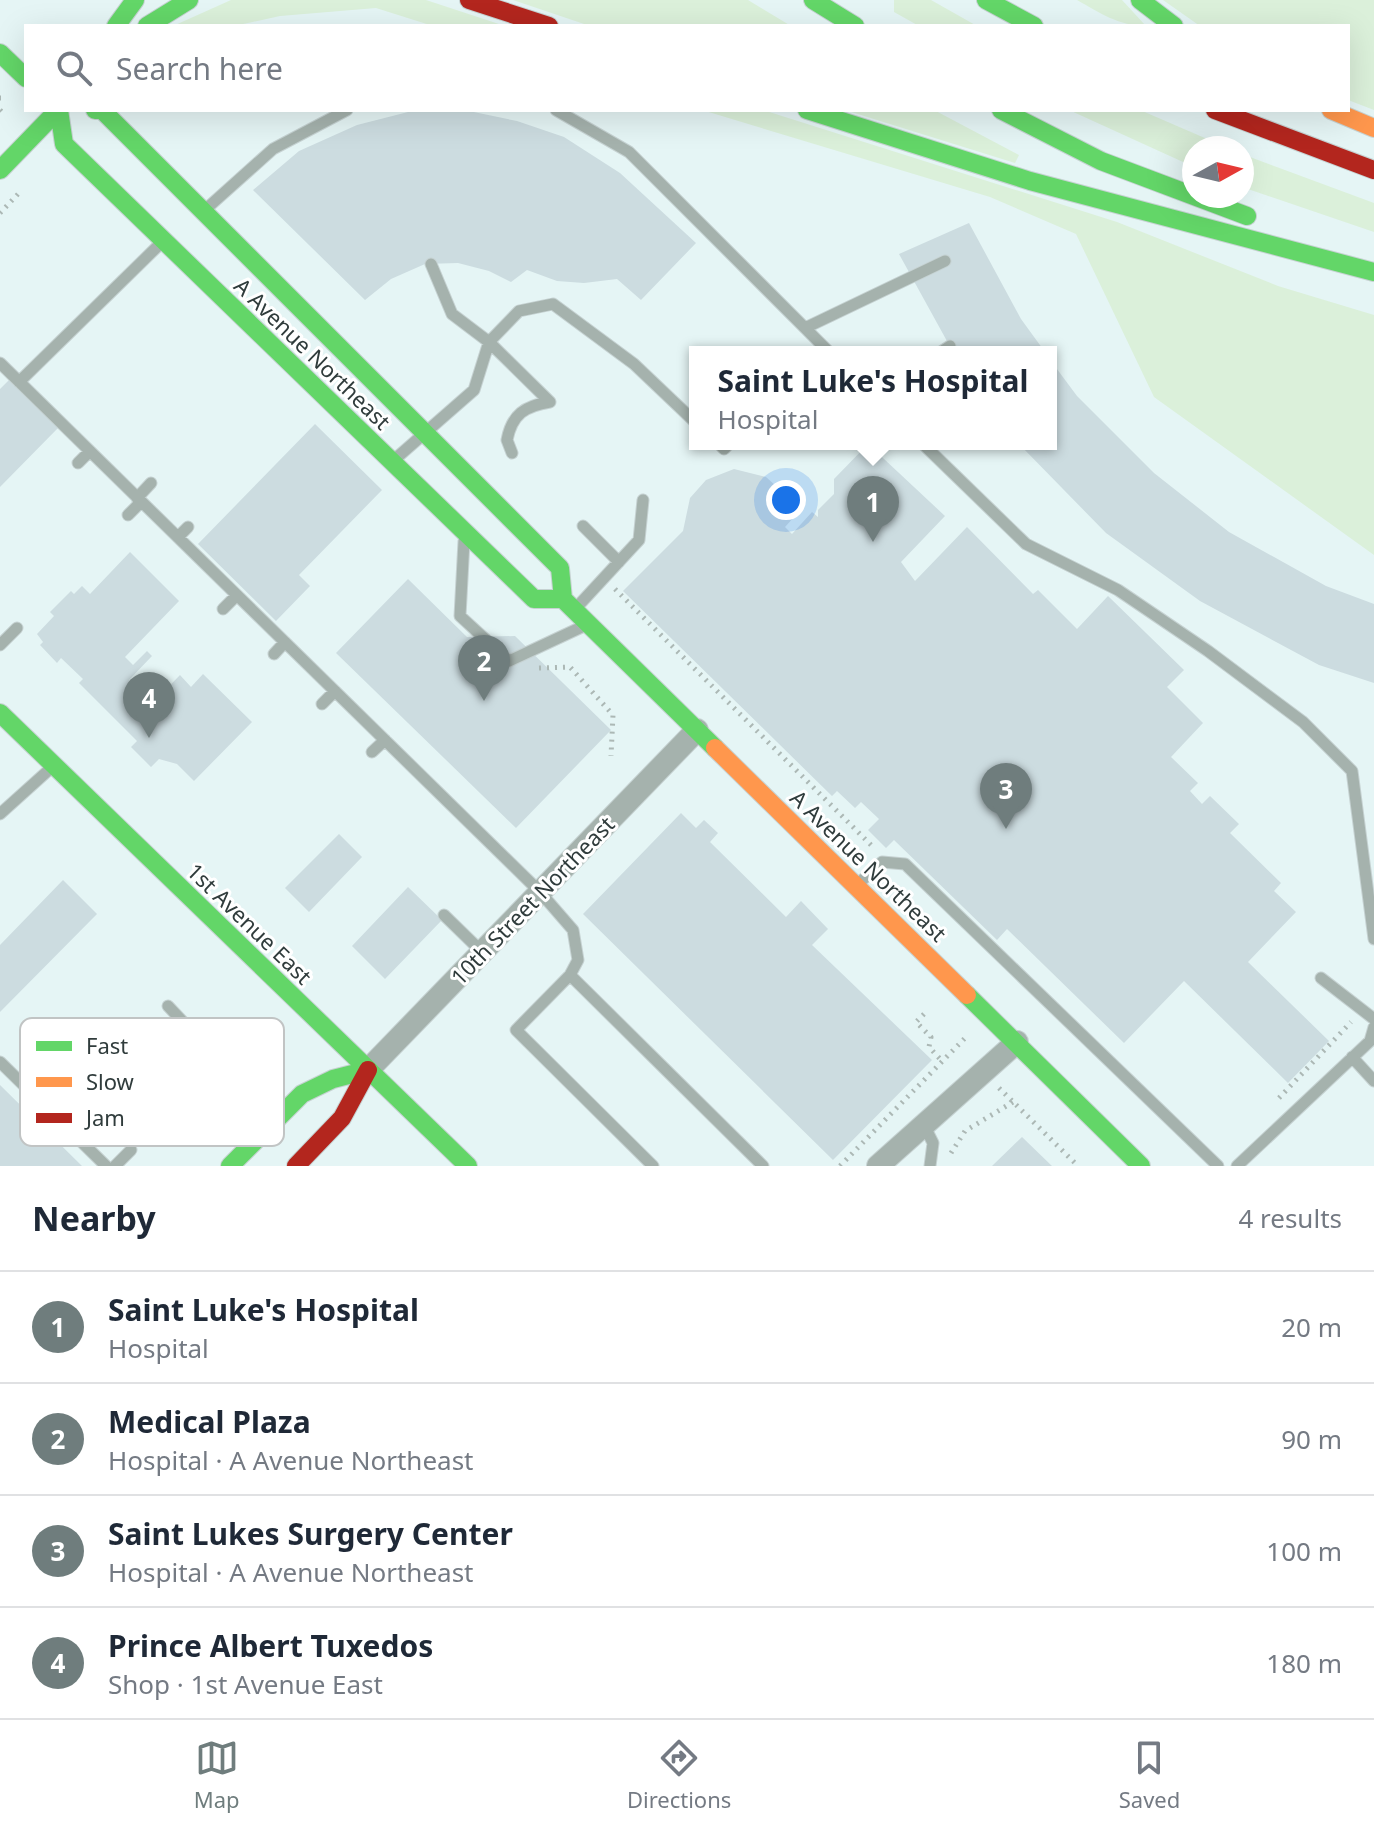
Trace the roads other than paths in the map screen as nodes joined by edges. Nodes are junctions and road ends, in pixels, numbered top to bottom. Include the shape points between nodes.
1 (135, 0) edge
2 (189, 0) edge
3 (469, 0) edge
4 (813, 0) edge
5 (986, 0) edge
6 (1140, 0) edge
7 (117, 24) edge
8 (150, 24) edge
9 (543, 24) edge
10 (852, 24) edge
11 (1030, 24) edge
12 (1171, 24) edge
13 (0, 53) edge
14 (24, 76) edge
15 (56, 112) edge
16 (58, 112) edge
17 (104, 112) edge
18 (343, 112) edge
19 (559, 112) edge
20 (813, 112) edge
21 (1005, 112) edge
22 (1220, 112) edge
23 (1336, 112) edge
24 (1374, 128) edge
25 (0, 170) edge
26 (1374, 170) edge
27 (203, 211) junction
28 (165, 240) junction
29 (945, 261) dead end
30 (431, 264) dead end
31 (1374, 269) edge
32 (805, 328) junction
33 (489, 342) junction
34 (823, 346) edge
35 (0, 363) edge
36 (19, 382) junction
37 (689, 416) edge
38 (424, 436) junction
39 (929, 450) edge
40 (90, 451) junction
41 (512, 453) dead end
42 (78, 463) dead end
43 (391, 463) junction
44 (151, 483) dead end
45 (139, 500) junction
46 (643, 500) dead end
47 (128, 515) dead end
48 (583, 526) dead end
49 (188, 527) dead end
50 (465, 532) junction
51 (178, 537) junction
52 (619, 562) junction
53 (237, 595) junction
54 (568, 604) junction
55 (223, 609) dead end
56 (588, 624) junction
57 (17, 628) dead end
58 (285, 642) junction
59 (0, 645) edge
60 (274, 654) dead end
61 (335, 691) junction
62 (322, 704) dead end
63 (0, 713) edge
64 (697, 730) junction
65 (385, 740) junction
66 (372, 752) dead end
67 (54, 765) junction
68 (0, 814) edge
69 (855, 887) junction
70 (540, 892) junction
71 (444, 915) dead end
72 (1374, 939) edge
73 (482, 952) junction
74 (570, 975) junction
75 (1321, 978) dead end
76 (168, 1006) dead end
77 (179, 1018) edge
78 (1374, 1019) edge
79 (1374, 1027) edge
80 (1017, 1042) junction
81 (1352, 1057) junction
82 (0, 1062) edge
83 (368, 1070) junction
84 (1374, 1081) edge
85 (20, 1082) edge
86 (284, 1112) edge
87 (924, 1125) junction
88 (85, 1146) edge
89 (250, 1146) edge
90 (131, 1150) dead end
91 (106, 1166) edge
92 (115, 1166) edge
93 (230, 1166) edge
94 (296, 1166) edge
95 (468, 1166) edge
96 (653, 1166) edge
97 (763, 1166) edge
98 (878, 1166) edge
99 (930, 1166) edge
100 (1141, 1166) edge
101 (1218, 1166) edge
102 (1237, 1166) edge

1 - 7 main road
2 - 8 main road
3 - 9 main road
4 - 10 main road
5 - 11 main road
6 - 12 main road
13 - 14 main road
15 - 25 main road
16 - 28 main road, A Avenue Northeast via 64,144
17 - 27 main road, A Avenue Northeast
18 - 27 lane via 273,149
19 - 32 lane via 629,152
20 - 31 main road via 1030,181
21 - 31 main road via 1101,161
22 - 26 main road
23 - 24 main road
27 - 38 main road, A Avenue Northeast
28 - 36 lane
28 - 43 main road, A Avenue Northeast
29 - 32 lane
30 - 33 lane via 452,314
32 - 34 lane
33 - 37 lane via 519,311 553,304 634,364
33 - 38 lane via 474,390
33 - 41 lane via 550,402 516,415 507,440
35 - 36 lane
36 - 40 lane
38 - 43 lane
38 - 54 main road, A Avenue Northeast via 560,568
39 - 72 lane via 1026,544 1118,590 1208,651 1303,722 1352,771
40 - 42 lane
40 - 45 lane
43 - 50 main road, A Avenue Northeast
44 - 45 lane
45 - 47 lane
45 - 51 lane
46 - 52 lane via 639,540
48 - 52 lane
49 - 51 lane
50 - 54 main road, A Avenue Northeast via 534,599
50 - 56 lane via 460,616 509,661
51 - 53 lane
52 - 54 lane
53 - 55 lane
53 - 58 lane
54 - 56 main road, A Avenue Northeast
56 - 64 main road, A Avenue Northeast
57 - 59 lane
58 - 60 lane
58 - 61 lane
61 - 62 lane
61 - 65 lane
63 - 67 main road, 1st Avenue East
64 - 69 main road, A Avenue Northeast
64 - 70 street, 10th Street Northeast
65 - 66 lane
65 - 70 lane
67 - 68 lane
67 - 83 main road, 1st Avenue East
69 - 80 main road, A Avenue Northeast
69 - 101 lane via 882,862 905,864
70 - 73 street, 10th Street Northeast
70 - 74 lane via 573,930 578,960
71 - 73 lane
73 - 83 street, 10th Street Northeast
74 - 96 lane via 516,1030
74 - 97 lane
75 - 78 lane
76 - 77 lane
79 - 81 lane via 1370,1041
80 - 87 street
80 - 100 main road, A Avenue Northeast
81 - 84 lane
81 - 102 lane
82 - 85 lane
83 - 86 main road via 302,1094
83 - 94 main road via 342,1118
83 - 95 main road, 1st Avenue East
87 - 98 street
87 - 99 lane via 933,1143
88 - 91 lane
89 - 93 main road
90 - 92 lane

